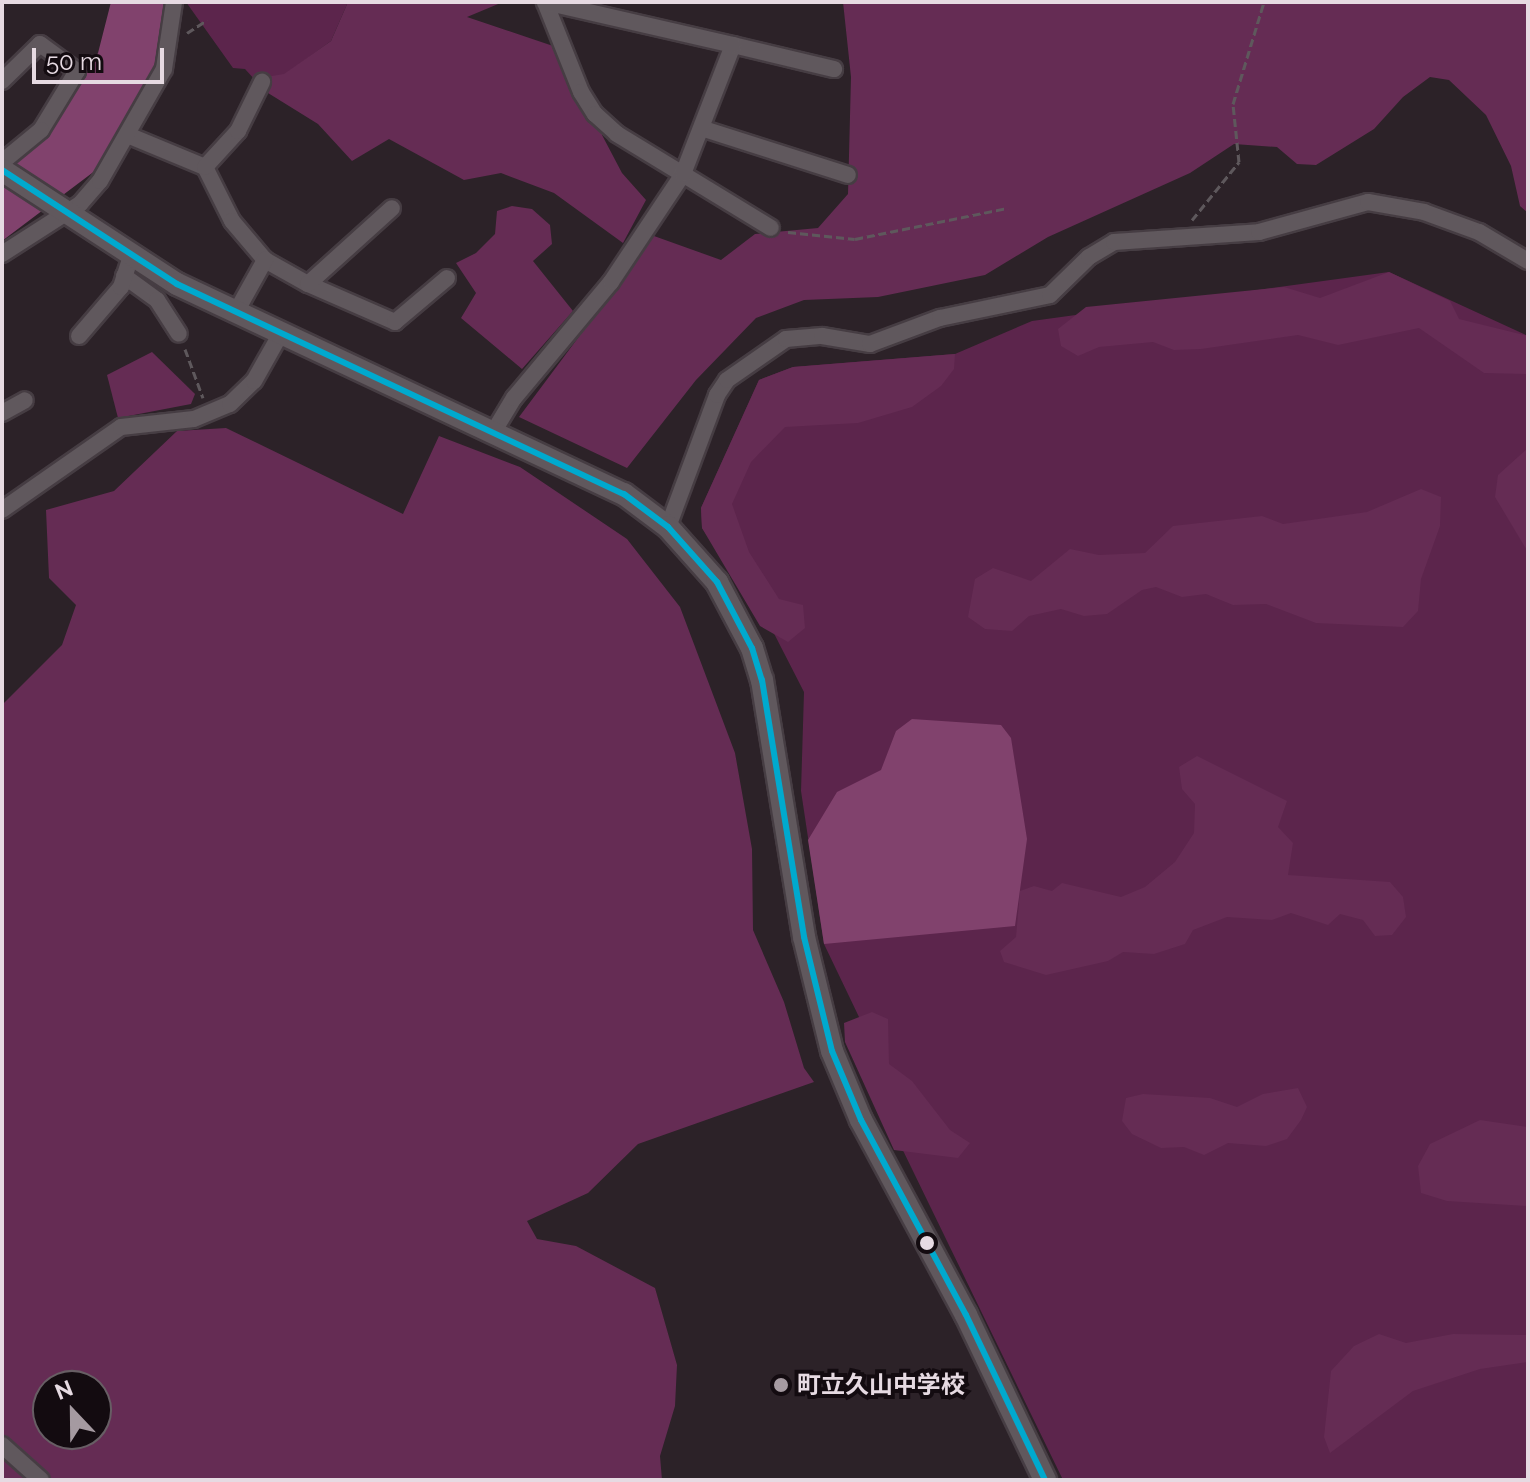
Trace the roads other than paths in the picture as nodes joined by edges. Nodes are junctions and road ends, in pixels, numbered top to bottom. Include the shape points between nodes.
1 (174, 2) edge
2 (545, 2) edge
3 (733, 45) junction
4 (834, 69) dead end
5 (2, 81) edge
6 (262, 82) dead end
7 (704, 129) junction
8 (130, 136) junction
9 (2, 162) edge
10 (205, 167) junction
11 (2, 170) edge
12 (683, 174) junction
13 (848, 175) dead end
14 (392, 208) dead end
15 (62, 212) junction
16 (771, 228) road end
17 (2, 254) edge
18 (265, 260) junction
19 (1528, 261) edge
20 (127, 266) junction
21 (447, 278) dead end
22 (308, 284) junction
23 (236, 312) junction
24 (281, 333) junction
25 (179, 334) road end
26 (79, 336) dead end
27 (25, 400) dead end
28 (2, 413) edge
29 (494, 431) junction
30 (2, 510) edge
31 (668, 527) junction
32 (2, 1445) edge
33 (41, 1480) edge
34 (1045, 1480) edge

1 - 8 street via 164,69
2 - 3 street
2 - 12 street via 595,114 617,134
3 - 4 street
3 - 7 street
5 - 9 street via 40,44 77,71 41,130
6 - 10 street via 238,131
7 - 12 street
7 - 13 street
8 - 10 street
8 - 15 street via 80,204
10 - 18 street via 232,221
11 - 15 street
12 - 16 street
12 - 29 street via 611,282 514,398
14 - 22 street
15 - 17 street
15 - 20 street
18 - 22 street
18 - 23 street
19 - 31 street via 1479,232 1424,212 1368,202 1259,232 1114,242 1089,257 1050,295 940,318 870,344 805,336 769,346 727,380 717,395
20 - 23 street
20 - 25 street
20 - 26 street via 107,308
21 - 22 street via 395,322
23 - 24 street
24 - 29 street
24 - 30 street via 254,381 230,404 208,413 121,427
27 - 28 street
29 - 31 street via 624,494
31 - 34 street via 733,608 762,680 804,937 832,1051 861,1120 966,1315
32 - 33 street

